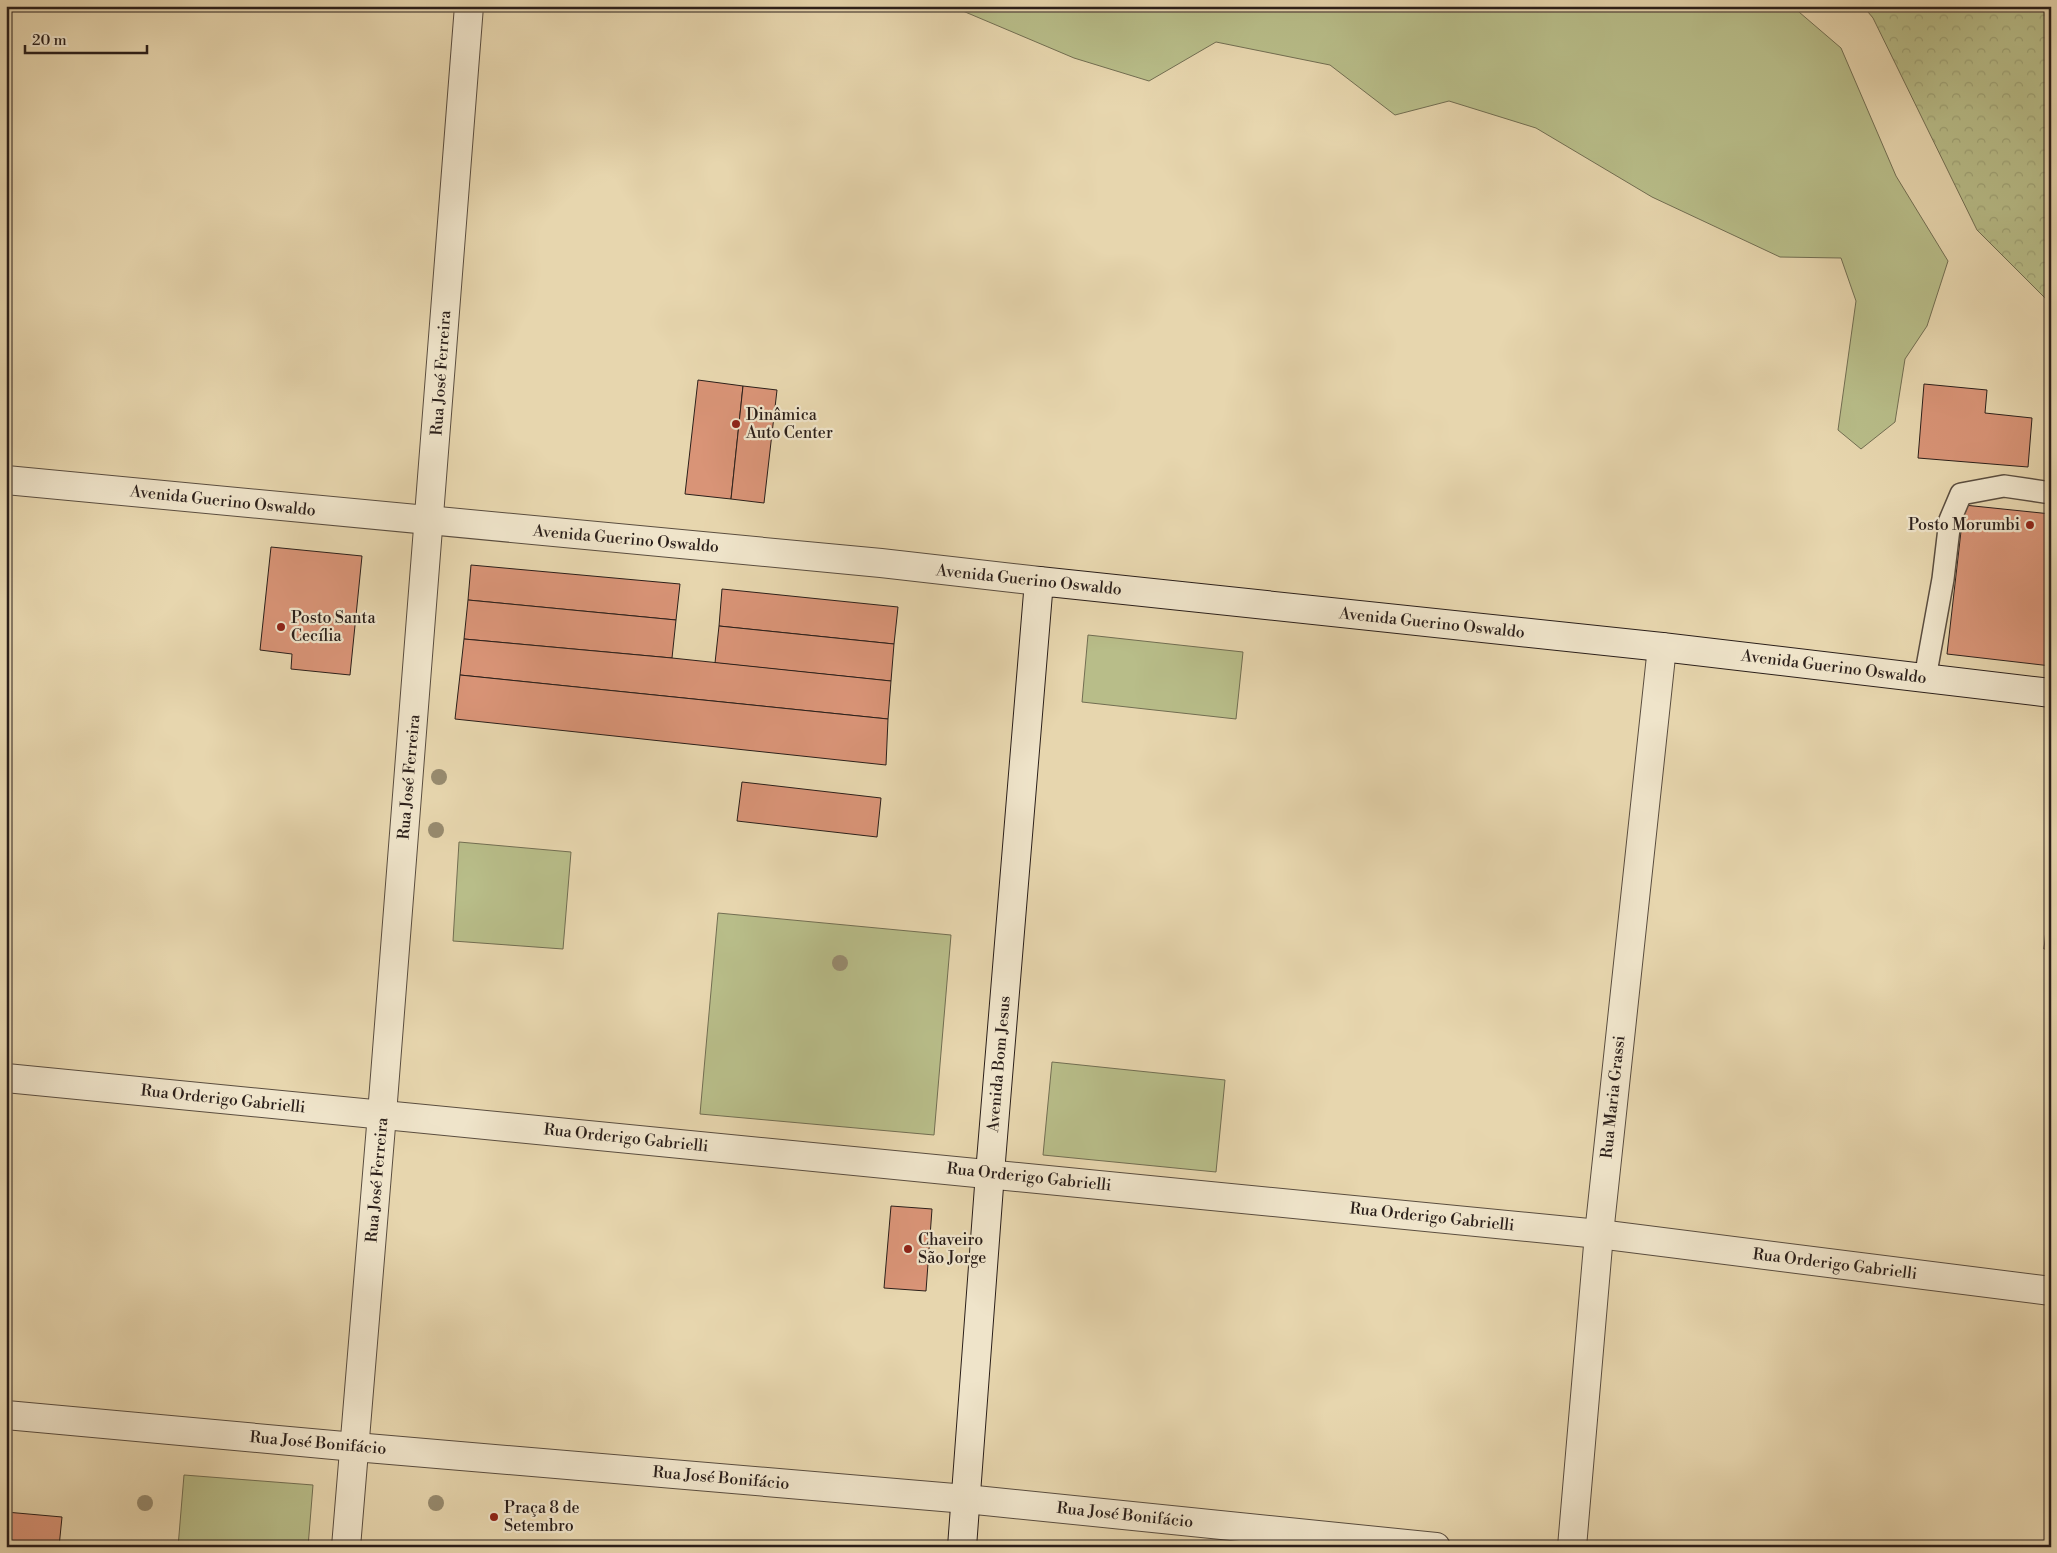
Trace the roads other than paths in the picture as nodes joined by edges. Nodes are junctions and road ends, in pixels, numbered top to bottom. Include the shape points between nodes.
1 (469, 6) edge
2 (6, 480) edge
3 (2051, 493) edge
4 (430, 521) junction
5 (1039, 581) junction
6 (1662, 647) junction
7 (1925, 678) junction
8 (2051, 693) edge
9 (6, 1078) edge
10 (382, 1114) junction
11 (990, 1173) junction
12 (1599, 1234) junction
13 (2051, 1291) edge
14 (6, 1415) edge
15 (354, 1447) junction
16 (966, 1499) junction
17 (346, 1547) edge
18 (962, 1547) edge
19 (1436, 1547) edge
20 (1572, 1547) edge

1 - 4 street, Rua José Ferreira
2 - 4 street, Avenida Guerino Oswaldo
3 - 7 lane via 2004,486 1961,494 1950,520
4 - 5 street, Avenida Guerino Oswaldo
4 - 10 street, Rua José Ferreira
5 - 6 street, Avenida Guerino Oswaldo
5 - 11 street, Avenida Bom Jesus
6 - 7 street, Avenida Guerino Oswaldo
6 - 12 street, Rua Maria Grassi
7 - 8 street, Avenida Guerino Oswaldo
9 - 10 street, Rua Orderigo Gabrielli
10 - 11 street, Rua Orderigo Gabrielli
10 - 15 street, Rua José Ferreira
11 - 12 street, Rua Orderigo Gabrielli
11 - 16 street, Avenida Bom Jesus
12 - 13 street, Rua Orderigo Gabrielli
12 - 20 street, Rua Maria Grassi
14 - 15 street, Rua José Bonifácio
15 - 16 street, Rua José Bonifácio
15 - 17 street, Rua José Ferreira
16 - 18 street, Avenida Bom Jesus
16 - 19 street, Rua José Bonifácio

